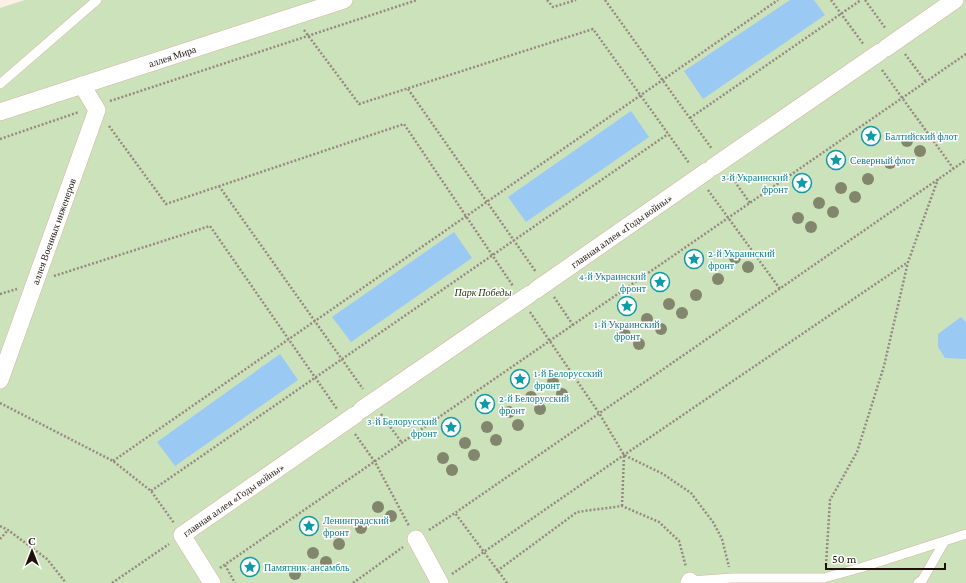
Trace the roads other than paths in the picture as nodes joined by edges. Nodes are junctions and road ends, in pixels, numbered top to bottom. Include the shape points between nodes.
1 (97, 0) edge
2 (344, 0) edge
3 (955, 0) edge
4 (0, 84) edge
5 (82, 85) junction
6 (0, 112) edge
7 (0, 380) edge
8 (966, 534) edge
9 (416, 539) road end
10 (944, 542) junction
11 (210, 580) edge
12 (690, 582) edge
13 (440, 583) edge
14 (918, 583) edge

1 - 4 lane
2 - 5 street, аллея Мира
3 - 11 street, главная аллея «Годы войны» via 182,535
5 - 6 street, аллея Мира
5 - 7 street, аллея Военных инженеров via 96,108
8 - 10 lane
9 - 13 street
10 - 12 lane via 824,578 732,578
10 - 14 lane via 923,579

